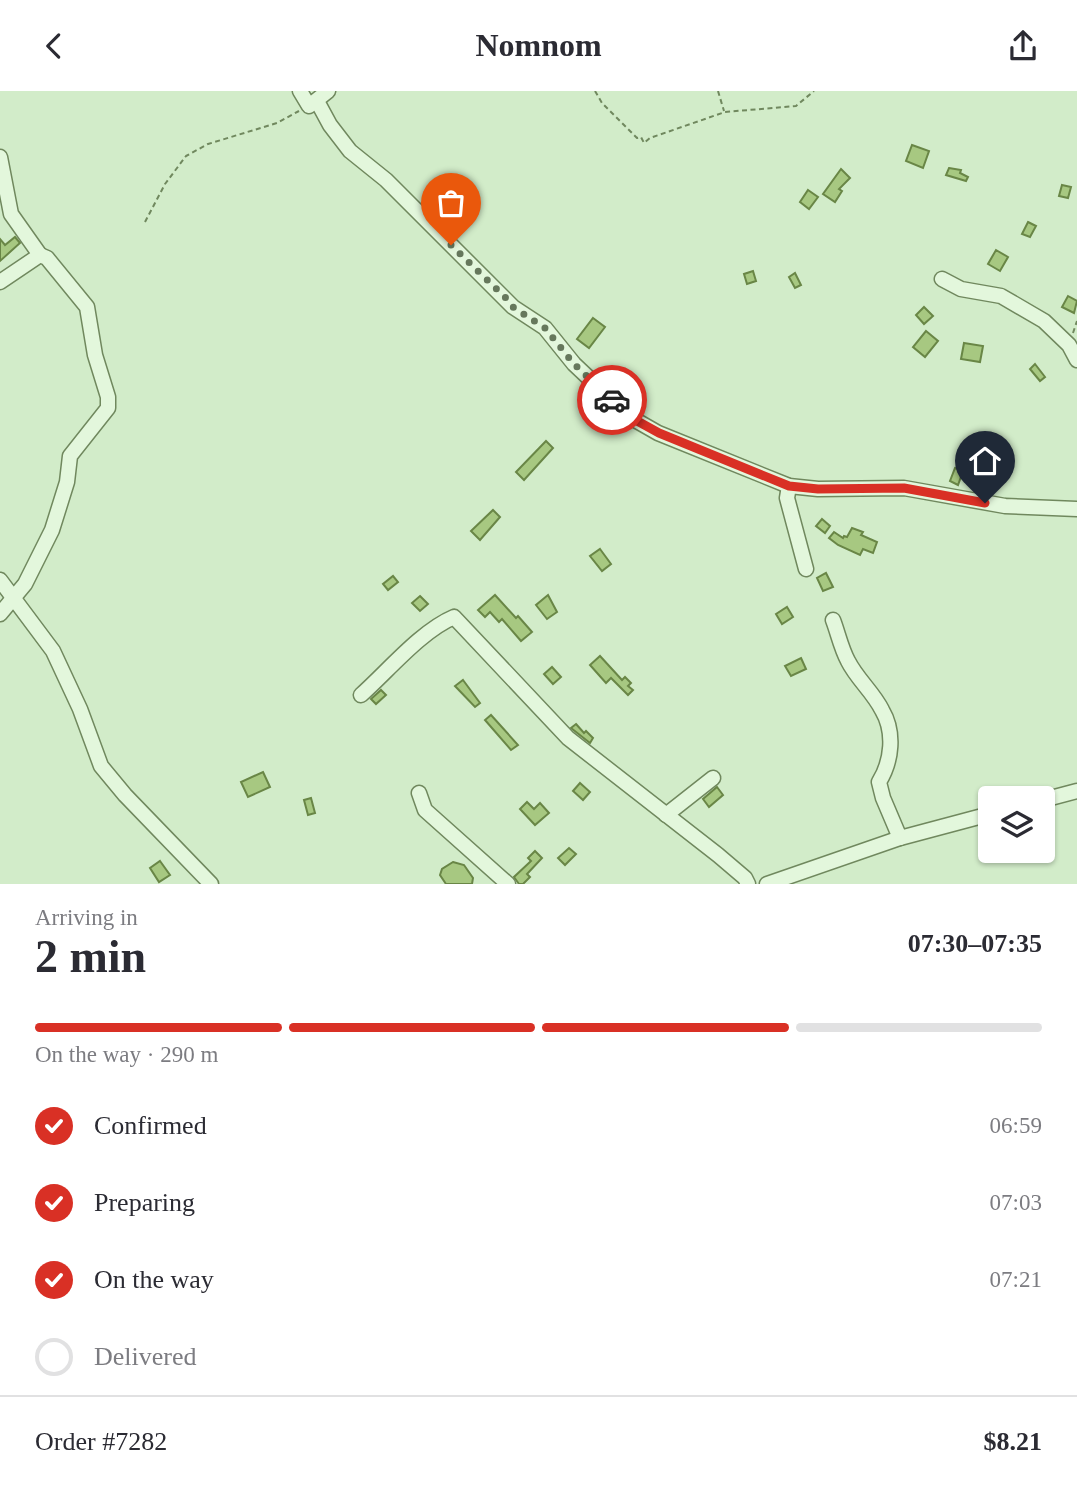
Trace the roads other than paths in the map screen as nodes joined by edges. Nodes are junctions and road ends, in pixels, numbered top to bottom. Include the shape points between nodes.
1 (300, 91) edge
2 (328, 91) edge
3 (313, 104) junction
4 (0, 157) edge
5 (40, 255) junction
6 (942, 279) dead end
7 (0, 282) edge
8 (1077, 360) edge
9 (789, 486) junction
10 (1077, 509) edge
11 (806, 569) dead end
12 (0, 580) edge
13 (15, 598) junction
14 (0, 614) edge
15 (833, 620) dead end
16 (361, 695) dead end
17 (713, 778) dead end
18 (1077, 791) edge
19 (419, 793) dead end
20 (1055, 797) edge
21 (666, 815) junction
22 (978, 817) edge
23 (900, 838) junction
24 (211, 884) edge
25 (508, 884) edge
26 (748, 884) edge
27 (767, 884) edge

1 - 3 street
2 - 3 street
3 - 9 street via 351,151 513,307 545,328 574,364 630,417
4 - 5 street via 11,214
5 - 7 street
5 - 13 street via 87,307 108,408 70,456 52,530
6 - 8 street via 961,289 1001,296 1044,321 1069,345
9 - 10 street via 904,488 1004,506
9 - 11 street via 787,498
12 - 13 street
13 - 14 street
13 - 24 street via 53,651 101,766
15 - 23 street via 847,660 882,709 890,730 886,770 879,782
16 - 21 street via 422,639 454,617 568,738
17 - 21 street
18 - 20 street
19 - 25 street via 425,810
21 - 26 street
22 - 23 street
23 - 27 street

